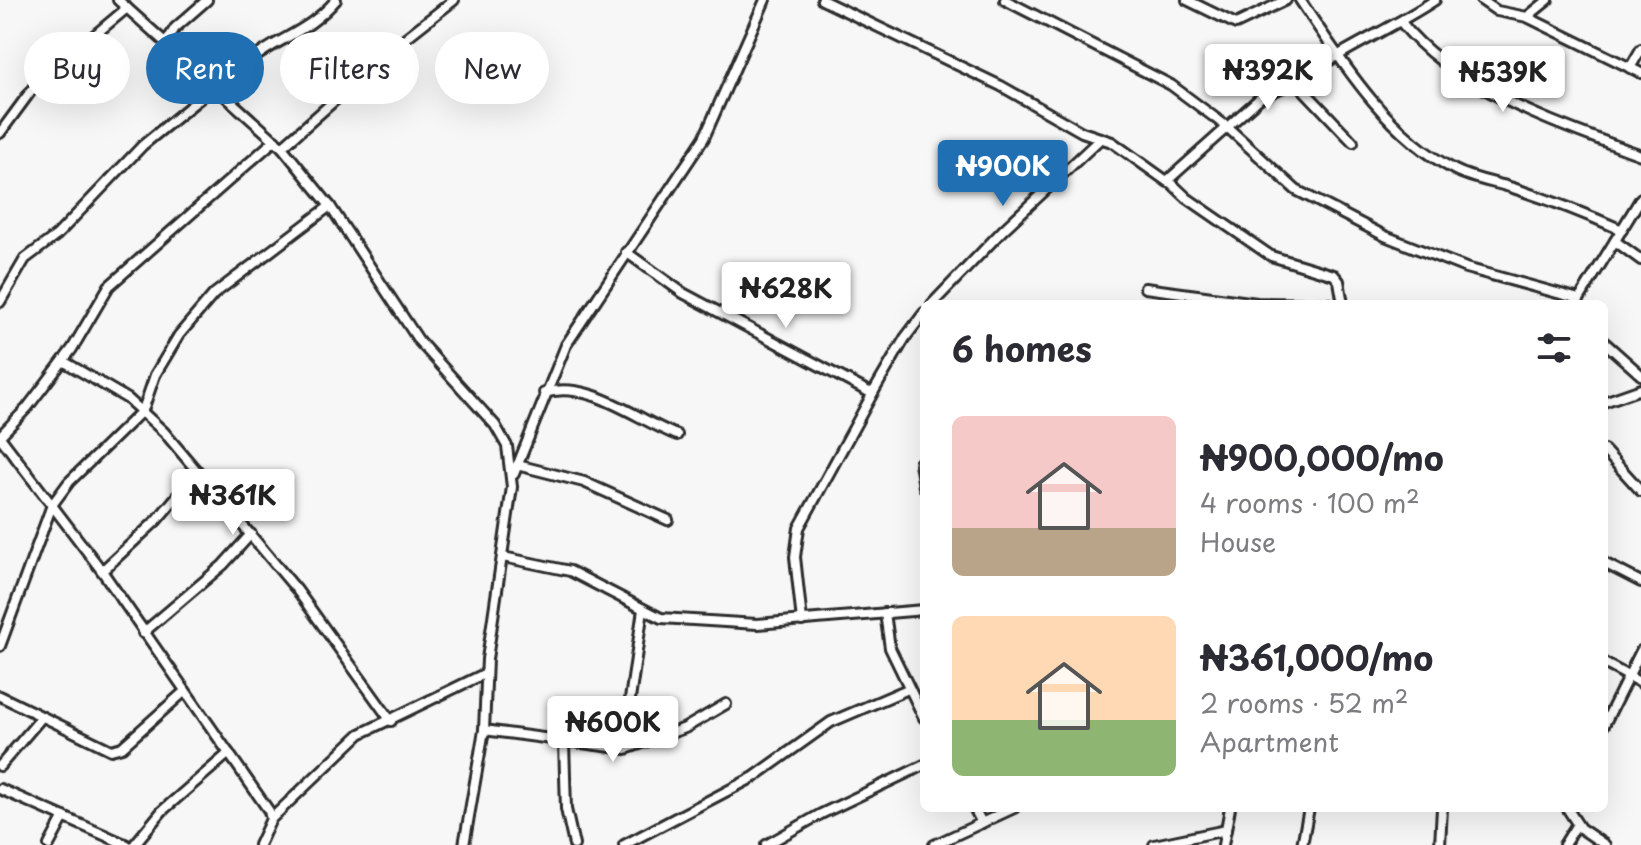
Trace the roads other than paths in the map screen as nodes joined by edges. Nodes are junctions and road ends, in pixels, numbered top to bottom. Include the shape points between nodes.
1 (118, 0) edge
2 (207, 0) edge
3 (336, 0) edge
4 (454, 0) edge
5 (765, 0) edge
6 (822, 0) edge
7 (1005, 0) edge
8 (1187, 0) edge
9 (1286, 0) edge
10 (1300, 0) edge
11 (1435, 0) edge
12 (1481, 0) edge
13 (1548, 0) edge
14 (127, 8) junction
15 (1527, 17) junction
16 (1401, 22) junction
17 (154, 32) edge
18 (173, 32) edge
19 (264, 48) edge
20 (1641, 49) edge
21 (1336, 54) junction
22 (1630, 68) junction
23 (1641, 73) edge
24 (1300, 79) junction
25 (193, 104) edge
26 (235, 104) edge
27 (1226, 126) junction
28 (0, 133) edge
29 (1101, 138) junction
30 (275, 140) junction
31 (1353, 142) dead end
32 (282, 147) junction
33 (1641, 155) edge
34 (1168, 182) junction
35 (1641, 198) edge
36 (330, 206) junction
37 (1622, 230) junction
38 (1615, 241) junction
39 (626, 252) junction
40 (1641, 260) edge
41 (1145, 288) dead end
42 (936, 300) edge
43 (1235, 300) edge
44 (1342, 300) edge
45 (1571, 300) edge
46 (1579, 300) edge
47 (0, 302) edge
48 (920, 318) edge
49 (1608, 346) edge
50 (63, 361) junction
51 (1641, 375) edge
52 (1641, 389) edge
53 (874, 391) junction
54 (544, 393) junction
55 (1608, 401) edge
56 (143, 410) junction
57 (677, 435) dead end
58 (0, 436) edge
59 (1608, 454) edge
60 (517, 465) junction
61 (198, 471) junction
62 (513, 478) junction
63 (1641, 491) edge
64 (52, 505) junction
65 (668, 520) dead end
66 (251, 534) junction
67 (503, 557) junction
68 (1608, 565) edge
69 (102, 571) junction
70 (1641, 582) edge
71 (643, 609) junction
72 (920, 610) edge
73 (885, 613) junction
74 (802, 621) junction
75 (143, 633) junction
76 (0, 646) edge
77 (1641, 651) edge
78 (1608, 665) edge
79 (486, 673) junction
80 (1630, 676) junction
81 (1641, 683) edge
82 (908, 689) junction
83 (185, 691) junction
84 (0, 696) edge
85 (726, 704) dead end
86 (920, 711) edge
87 (42, 717) junction
88 (1608, 717) edge
89 (391, 721) junction
90 (484, 730) junction
91 (564, 742) junction
92 (623, 748) junction
93 (229, 753) junction
94 (0, 766) edge
95 (920, 767) edge
96 (0, 789) edge
97 (976, 812) edge
98 (1005, 812) edge
99 (1229, 812) edge
100 (1308, 812) edge
101 (1442, 812) edge
102 (1570, 812) edge
103 (64, 817) junction
104 (271, 819) junction
105 (982, 823) junction
106 (1577, 824) junction
107 (1226, 830) junction
108 (49, 845) edge
109 (127, 845) edge
110 (134, 845) edge
111 (259, 845) edge
112 (464, 845) edge
113 (574, 845) edge
114 (624, 845) edge
115 (766, 845) edge
116 (934, 845) edge
117 (1154, 845) edge
118 (1223, 845) edge
119 (1302, 845) edge
120 (1440, 845) edge
121 (1564, 845) edge
122 (1605, 845) edge

1 - 14 street
2 - 18 street
3 - 19 street via 301,32
4 - 32 street
5 - 39 street via 704,138
6 - 29 street
7 - 27 street via 1171,85
8 - 9 street via 1236,24
10 - 21 street
11 - 16 street
12 - 15 street via 1497,11
13 - 15 street
14 - 17 street
14 - 28 street via 36,84
15 - 22 street
16 - 21 street
16 - 33 street via 1432,56 1470,81
20 - 22 street
21 - 24 street
21 - 37 street via 1412,139 1446,164
22 - 23 street
24 - 27 street via 1271,91
24 - 31 street via 1299,85
25 - 47 street via 20,264
26 - 30 street
27 - 34 street
27 - 45 street via 1296,190 1385,236
29 - 34 street
29 - 42 street
30 - 32 street
30 - 50 street via 116,279
32 - 36 street
34 - 44 street via 1271,256 1334,275
35 - 37 street
36 - 56 street via 203,305 171,346
36 - 62 street via 419,341 502,435
37 - 38 street
38 - 40 street
38 - 46 street
39 - 53 street via 683,293 846,382
39 - 54 street via 566,345
41 - 43 street
48 - 53 street
49 - 51 street
50 - 56 street
50 - 58 street
52 - 55 street
53 - 74 street via 799,528 795,557
54 - 57 street via 561,389 610,403
54 - 60 street
56 - 61 street
56 - 64 street
58 - 64 street
59 - 63 street
60 - 62 street
60 - 65 street via 574,479
61 - 66 street
61 - 69 street via 157,520
62 - 67 street
64 - 69 street
64 - 76 street
66 - 75 street
66 - 89 street
67 - 71 street via 570,571
67 - 79 street
68 - 70 street
69 - 75 street
71 - 74 street via 661,618 725,624
71 - 92 street
72 - 73 street
73 - 74 street
73 - 82 street via 890,648
75 - 83 street
77 - 80 street
78 - 80 street
79 - 89 street
79 - 90 street
80 - 81 street
80 - 88 street
82 - 86 street
82 - 114 street via 831,722 754,777
83 - 87 street via 116,750
83 - 93 street
84 - 87 street
85 - 92 street via 685,728
87 - 94 street
89 - 104 street via 360,734
90 - 91 street
90 - 112 street
91 - 92 street
91 - 113 street via 565,796
93 - 104 street
93 - 110 street via 162,811
95 - 115 street
96 - 103 street
97 - 105 street
98 - 105 street
99 - 107 street
100 - 119 street
101 - 120 street
102 - 106 street
103 - 108 street
103 - 109 street
104 - 111 street
105 - 116 street
106 - 121 street
106 - 122 street
107 - 117 street
107 - 118 street

